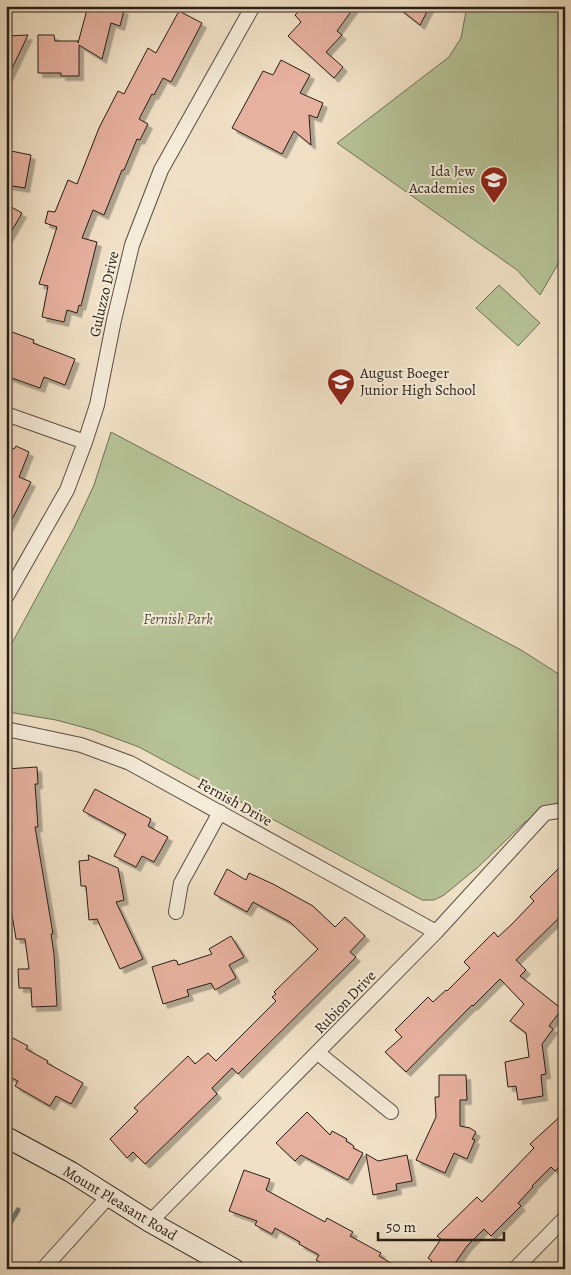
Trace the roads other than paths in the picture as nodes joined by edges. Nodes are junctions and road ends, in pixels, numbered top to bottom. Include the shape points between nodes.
1 (253, 6) edge
2 (6, 414) edge
3 (84, 442) junction
4 (6, 597) edge
5 (6, 729) edge
6 (565, 810) edge
7 (220, 812) junction
8 (176, 912) dead end
9 (436, 932) junction
10 (318, 1053) junction
11 (391, 1112) dead end
12 (6, 1137) edge
13 (109, 1196) junction
14 (565, 1218) edge
15 (150, 1222) junction
16 (43, 1269) edge
17 (234, 1269) edge
18 (514, 1269) edge

1 - 3 street, Guluzzo Drive via 161,170 132,245 97,405
2 - 3 street
3 - 4 street, Guluzzo Drive via 67,490
5 - 7 street, Fernish Drive via 81,745 130,763
6 - 9 street, Rubion Drive via 545,813
7 - 8 street via 181,883
7 - 9 street, Fernish Drive
9 - 10 street, Rubion Drive
10 - 11 street
10 - 15 street, Rubion Drive
12 - 13 street, Mount Pleasant Road
13 - 15 street, Mount Pleasant Road
13 - 16 street
14 - 18 street
15 - 17 street, Mount Pleasant Road

